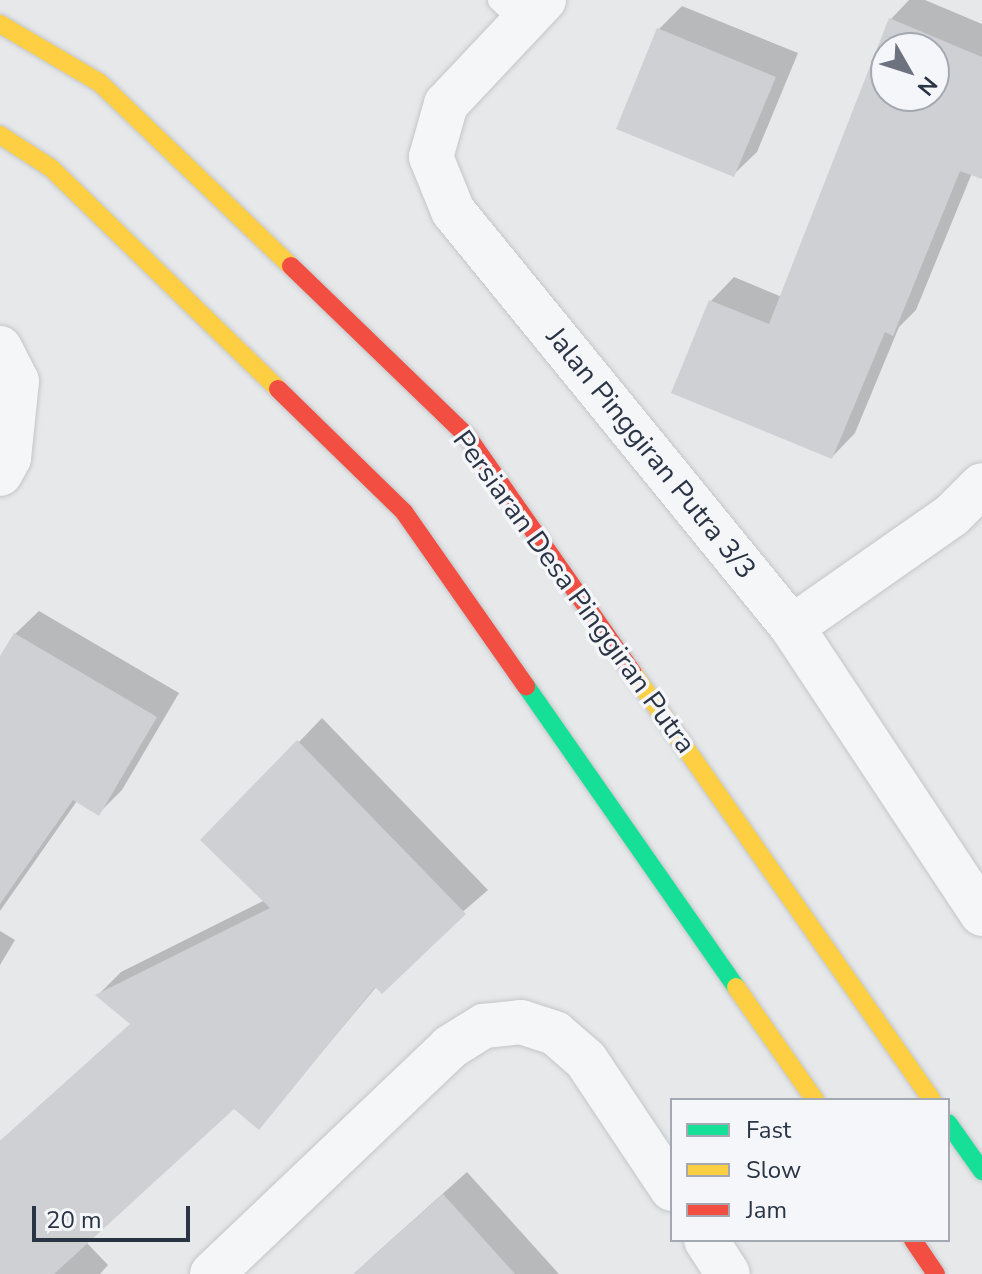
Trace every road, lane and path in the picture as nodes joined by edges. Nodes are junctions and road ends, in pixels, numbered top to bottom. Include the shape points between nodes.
1 (522, 7) edge
2 (0, 24) edge
3 (0, 135) edge
4 (0, 348) edge
5 (0, 474) edge
6 (982, 485) edge
7 (792, 627) junction
8 (982, 914) edge
9 (814, 1098) edge
10 (931, 1098) edge
11 (950, 1126) edge
12 (982, 1171) edge
13 (670, 1186) edge
14 (707, 1242) edge
15 (914, 1242) edge
16 (212, 1274) edge
17 (728, 1274) edge
18 (936, 1274) edge

1 - 7 street, Jalan Pinggiran Putra 3/3 via 446,104 431,157 453,211
2 - 10 street, Persiaran Desa Pinggiran Putra via 100,83 467,436
3 - 9 street via 51,168 404,512
4 - 5 street via 17,381 9,458
6 - 7 street via 952,515
7 - 8 street, Jalan Pinggiran Putra 3/3
11 - 12 street
13 - 16 street via 586,1060 555,1033 521,1022 484,1026 450,1047
14 - 17 street
15 - 18 street

